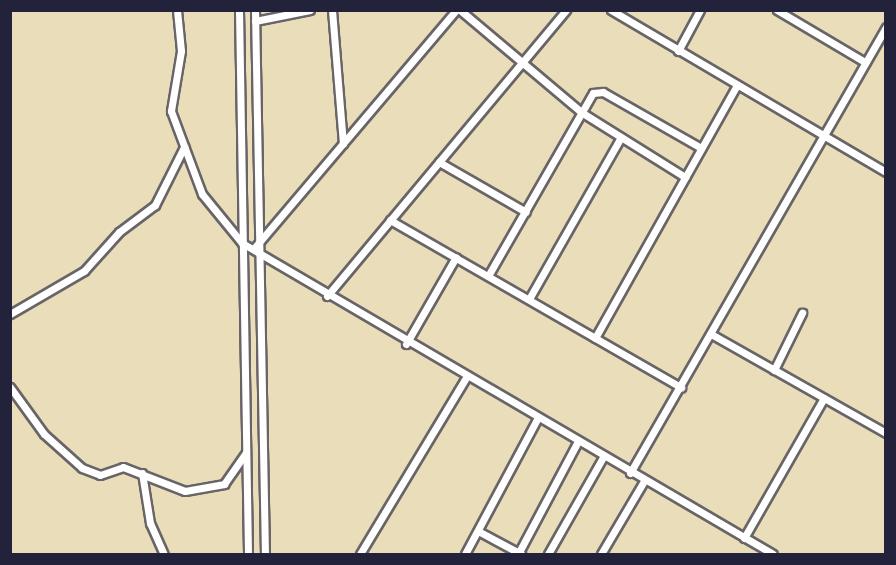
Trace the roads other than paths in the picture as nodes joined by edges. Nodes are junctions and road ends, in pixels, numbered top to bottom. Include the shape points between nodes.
1 (177, 10) edge
2 (239, 10) edge
3 (255, 10) edge
4 (310, 10) edge
5 (332, 10) edge
6 (458, 10) edge
7 (566, 10) edge
8 (611, 10) edge
9 (700, 10) edge
10 (777, 10) edge
11 (788, 13) edge
12 (255, 21) junction
13 (885, 27) edge
14 (678, 51) junction
15 (865, 62) junction
16 (521, 65) junction
17 (738, 86) junction
18 (581, 112) junction
19 (823, 136) junction
20 (621, 137) junction
21 (343, 144) junction
22 (184, 147) junction
23 (701, 148) junction
24 (439, 162) junction
25 (885, 172) edge
26 (685, 177) junction
27 (526, 212) junction
28 (390, 220) junction
29 (242, 243) junction
30 (255, 250) junction
31 (456, 257) junction
32 (488, 276) junction
33 (327, 296) junction
34 (529, 299) junction
35 (802, 312) dead end
36 (10, 314) edge
37 (711, 334) junction
38 (595, 338) junction
39 (406, 344) junction
40 (774, 370) junction
41 (465, 379) junction
42 (10, 387) edge
43 (681, 387) junction
44 (824, 399) junction
45 (537, 419) junction
46 (885, 433) edge
47 (577, 443) junction
48 (246, 453) junction
49 (603, 457) junction
50 (142, 473) junction
51 (630, 473) junction
52 (644, 481) junction
53 (478, 531) junction
54 (744, 538) junction
55 (520, 554) edge
56 (164, 555) edge
57 (248, 555) edge
58 (265, 555) edge
59 (360, 555) edge
60 (465, 555) edge
61 (548, 555) edge
62 (601, 555) edge
63 (773, 555) edge

1 - 22 street via 181,51 171,111
2 - 29 street
3 - 12 street
4 - 12 street
5 - 21 street
6 - 16 street
6 - 21 street
7 - 16 street
8 - 14 street
9 - 14 street
10 - 11 street
11 - 15 street
12 - 30 street
13 - 15 street
14 - 17 street
15 - 19 street
16 - 18 street
16 - 24 street
17 - 19 street
17 - 23 street
18 - 20 street
18 - 23 street via 591,95 603,92
18 - 27 street
19 - 25 street
19 - 37 street
20 - 26 street
20 - 34 street
21 - 30 street
22 - 29 street via 202,194
22 - 36 street via 155,205 119,232 84,271
23 - 26 street
24 - 27 street
24 - 28 street
26 - 38 street
27 - 32 street
28 - 31 street
28 - 33 street
29 - 30 street
29 - 48 street
30 - 33 street
30 - 58 street
31 - 32 street
31 - 39 street
32 - 34 street
33 - 39 street
34 - 38 street
35 - 40 street
37 - 40 street
37 - 43 street
38 - 43 street
39 - 41 street
40 - 44 street
41 - 45 street
41 - 59 street
42 - 50 street via 44,434 82,468 100,475 123,467
43 - 51 street
44 - 46 street
44 - 54 street
45 - 47 street
45 - 53 street
47 - 49 street
47 - 55 street
48 - 50 street via 224,484 185,491
48 - 57 street
49 - 51 street
49 - 61 street
50 - 56 street via 150,523
51 - 52 street
52 - 54 street
52 - 62 street
53 - 55 street
53 - 60 street
54 - 63 street

